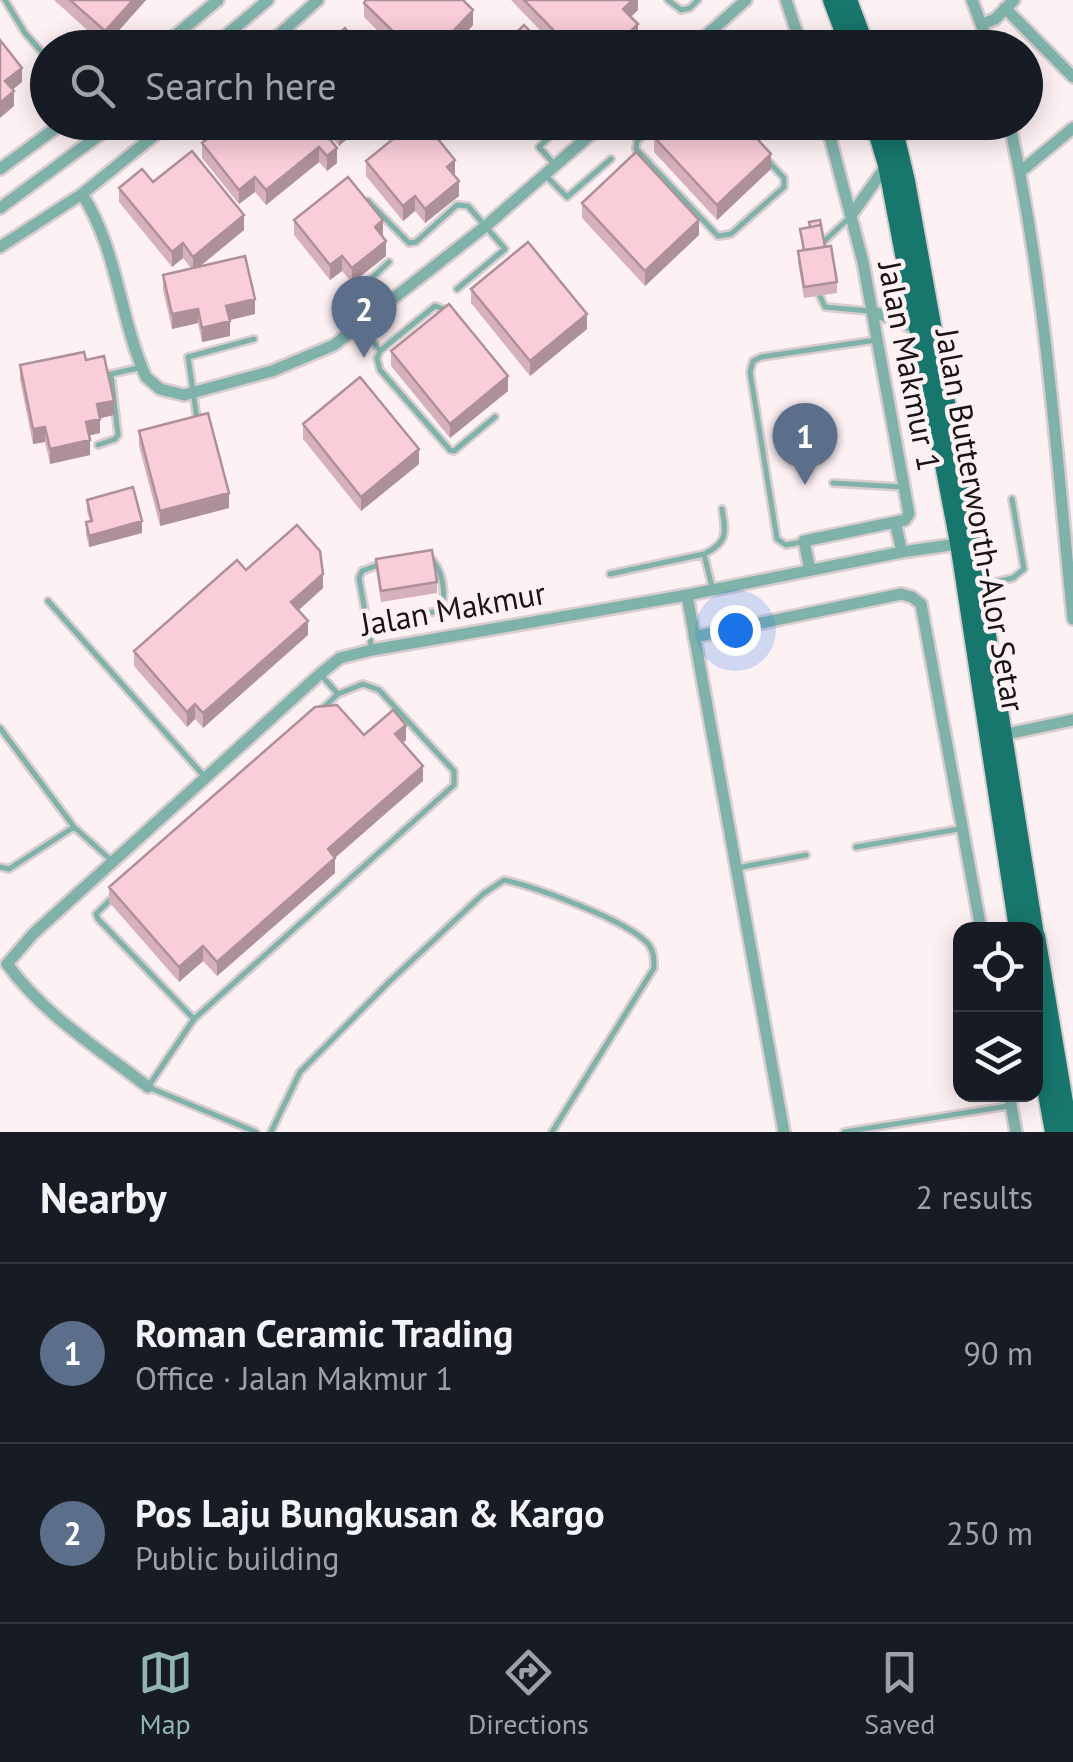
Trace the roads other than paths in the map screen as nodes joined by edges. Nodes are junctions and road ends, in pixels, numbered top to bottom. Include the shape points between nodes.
1 (5, 0) edge
2 (218, 0) edge
3 (268, 0) edge
4 (318, 0) edge
5 (668, 0) edge
6 (698, 0) edge
7 (746, 0) edge
8 (786, 0) edge
9 (832, 0) edge
10 (848, 0) edge
11 (972, 0) edge
12 (1010, 4) edge
13 (983, 24) junction
14 (182, 30) edge
15 (232, 30) edge
16 (284, 30) edge
17 (712, 30) edge
18 (796, 30) edge
19 (843, 30) edge
20 (859, 30) edge
21 (985, 30) edge
22 (1033, 30) edge
23 (30, 40) edge
24 (1043, 42) edge
25 (1073, 76) edge
26 (1073, 128) edge
27 (39, 140) edge
28 (93, 140) edge
29 (149, 140) edge
30 (547, 140) edge
31 (584, 140) edge
32 (638, 140) edge
33 (831, 140) edge
34 (889, 140) edge
35 (895, 140) edge
36 (1013, 140) edge
37 (762, 155) edge
38 (611, 159) dead end
39 (888, 165) junction
40 (0, 168) edge
41 (550, 170) junction
42 (1020, 172) junction
43 (82, 194) junction
44 (368, 201) edge
45 (0, 208) edge
46 (852, 214) junction
47 (486, 225) junction
48 (0, 247) edge
49 (813, 254) edge
50 (390, 262) dead end
51 (818, 286) edge
52 (457, 288) dead end
53 (447, 310) edge
54 (872, 311) junction
55 (360, 326) junction
56 (918, 329) junction
57 (254, 339) dead end
58 (876, 340) junction
59 (380, 350) junction
60 (142, 367) junction
61 (193, 393) junction
62 (495, 417) dead end
63 (186, 426) edge
64 (98, 445) dead end
65 (833, 484) dead end
66 (905, 488) junction
67 (1012, 499) dead end
68 (722, 508) dead end
69 (895, 522) junction
70 (804, 541) junction
71 (965, 542) junction
72 (902, 552) junction
73 (704, 554) junction
74 (414, 560) edge
75 (384, 564) edge
76 (810, 570) junction
77 (610, 574) dead end
78 (979, 586) junction
79 (712, 590) junction
80 (687, 595) junction
81 (48, 601) dead end
82 (1073, 619) edge
83 (368, 626) junction
84 (694, 637) junction
85 (372, 650) junction
86 (320, 674) junction
87 (338, 694) junction
88 (310, 720) edge
89 (1073, 720) edge
90 (0, 728) edge
91 (1002, 736) junction
92 (204, 776) junction
93 (74, 827) junction
94 (962, 828) junction
95 (856, 847) dead end
96 (806, 855) dead end
97 (112, 861) junction
98 (0, 867) edge
99 (737, 868) junction
100 (114, 896) edge
101 (980, 922) edge
102 (1017, 922) edge
103 (1033, 922) edge
104 (4, 967) edge
105 (1043, 981) edge
106 (194, 1018) junction
107 (1043, 1072) edge
108 (1058, 1072) junction
109 (148, 1087) junction
110 (1073, 1090) edge
111 (1000, 1102) edge
112 (1010, 1102) edge
113 (256, 1132) edge
114 (271, 1132) edge
115 (552, 1132) edge
116 (784, 1132) edge
117 (844, 1132) edge
118 (1016, 1132) edge
119 (1054, 1132) edge
120 (1069, 1132) edge

1 - 23 lane
2 - 14 street
3 - 15 street
4 - 16 street
5 - 6 lane via 681,10
7 - 17 street
8 - 18 street
9 - 19 main road
10 - 20 main road
11 - 13 street
12 - 13 street
12 - 22 street
13 - 21 street
24 - 25 street
26 - 42 street
27 - 40 street
28 - 45 street
29 - 43 street
30 - 41 lane via 539,147
31 - 41 street
32 - 37 lane via 636,149 718,236 731,234 784,188 784,178
33 - 46 street, Jalan Makmur 1
34 - 39 main road, Jalan Butterworth-Alor Setar
35 - 71 main road, Jalan Butterworth-Alor Setar
36 - 42 street
38 - 41 lane via 567,197
39 - 46 street
39 - 56 main road, Jalan Butterworth-Alor Setar
41 - 47 street
42 - 82 street
43 - 48 street
43 - 60 street via 111,256
44 - 47 lane via 410,243 462,203
46 - 49 lane
46 - 54 street, Jalan Makmur 1
47 - 52 lane via 505,249
47 - 55 street
50 - 55 lane via 346,302
51 - 54 lane via 825,307
53 - 59 lane via 435,306
54 - 56 street
54 - 58 street, Jalan Makmur 1
55 - 59 lane
55 - 61 street via 334,345 272,371
56 - 71 main road, Jalan Butterworth-Alor Setar
57 - 61 lane via 188,357
58 - 66 street, Jalan Makmur 1
58 - 70 lane via 753,361 777,539 786,545
59 - 62 lane via 380,370 450,450
60 - 61 street via 160,390
60 - 64 lane via 112,374 119,429 115,440
61 - 63 lane via 197,420
65 - 66 lane
66 - 69 street, Jalan Makmur 1 via 909,514
67 - 78 lane via 1024,569
68 - 73 lane via 724,539
69 - 70 street
69 - 72 street
70 - 76 street
71 - 72 street, Jalan Makmur
71 - 78 main road, Jalan Butterworth-Alor Setar
71 - 102 main road, Jalan Butterworth-Alor Setar
72 - 76 street, Jalan Makmur
73 - 77 lane
73 - 79 lane
74 - 83 lane via 434,560 443,604 438,611
75 - 83 lane via 369,566 359,578
76 - 79 street, Jalan Makmur
78 - 91 main road, Jalan Butterworth-Alor Setar
79 - 80 street, Jalan Makmur
80 - 84 street
80 - 85 street, Jalan Makmur
81 - 92 lane
83 - 85 lane
84 - 94 street via 912,597 925,616
84 - 99 street
85 - 86 street, Jalan Makmur via 340,658
86 - 87 lane
86 - 92 street, Jalan Makmur
87 - 88 lane
87 - 106 lane via 363,684 379,690 454,772 454,786
89 - 91 street
90 - 93 lane
91 - 103 main road, Jalan Butterworth-Alor Setar
92 - 97 street, Jalan Makmur
93 - 97 lane
93 - 98 lane via 9,870
94 - 95 lane
94 - 101 street
96 - 99 lane
97 - 104 street, Jalan Makmur
99 - 116 street
100 - 106 lane via 98,919
104 - 109 street, Jalan Makmur
105 - 108 main road, Jalan Butterworth-Alor Setar
106 - 109 lane
107 - 119 main road
108 - 110 street
108 - 120 main road, Jalan Butterworth-Alor Setar
109 - 113 lane
111 - 117 lane
112 - 118 street
114 - 115 lane via 300,1072 504,880 534,886 629,929 653,953 654,968

